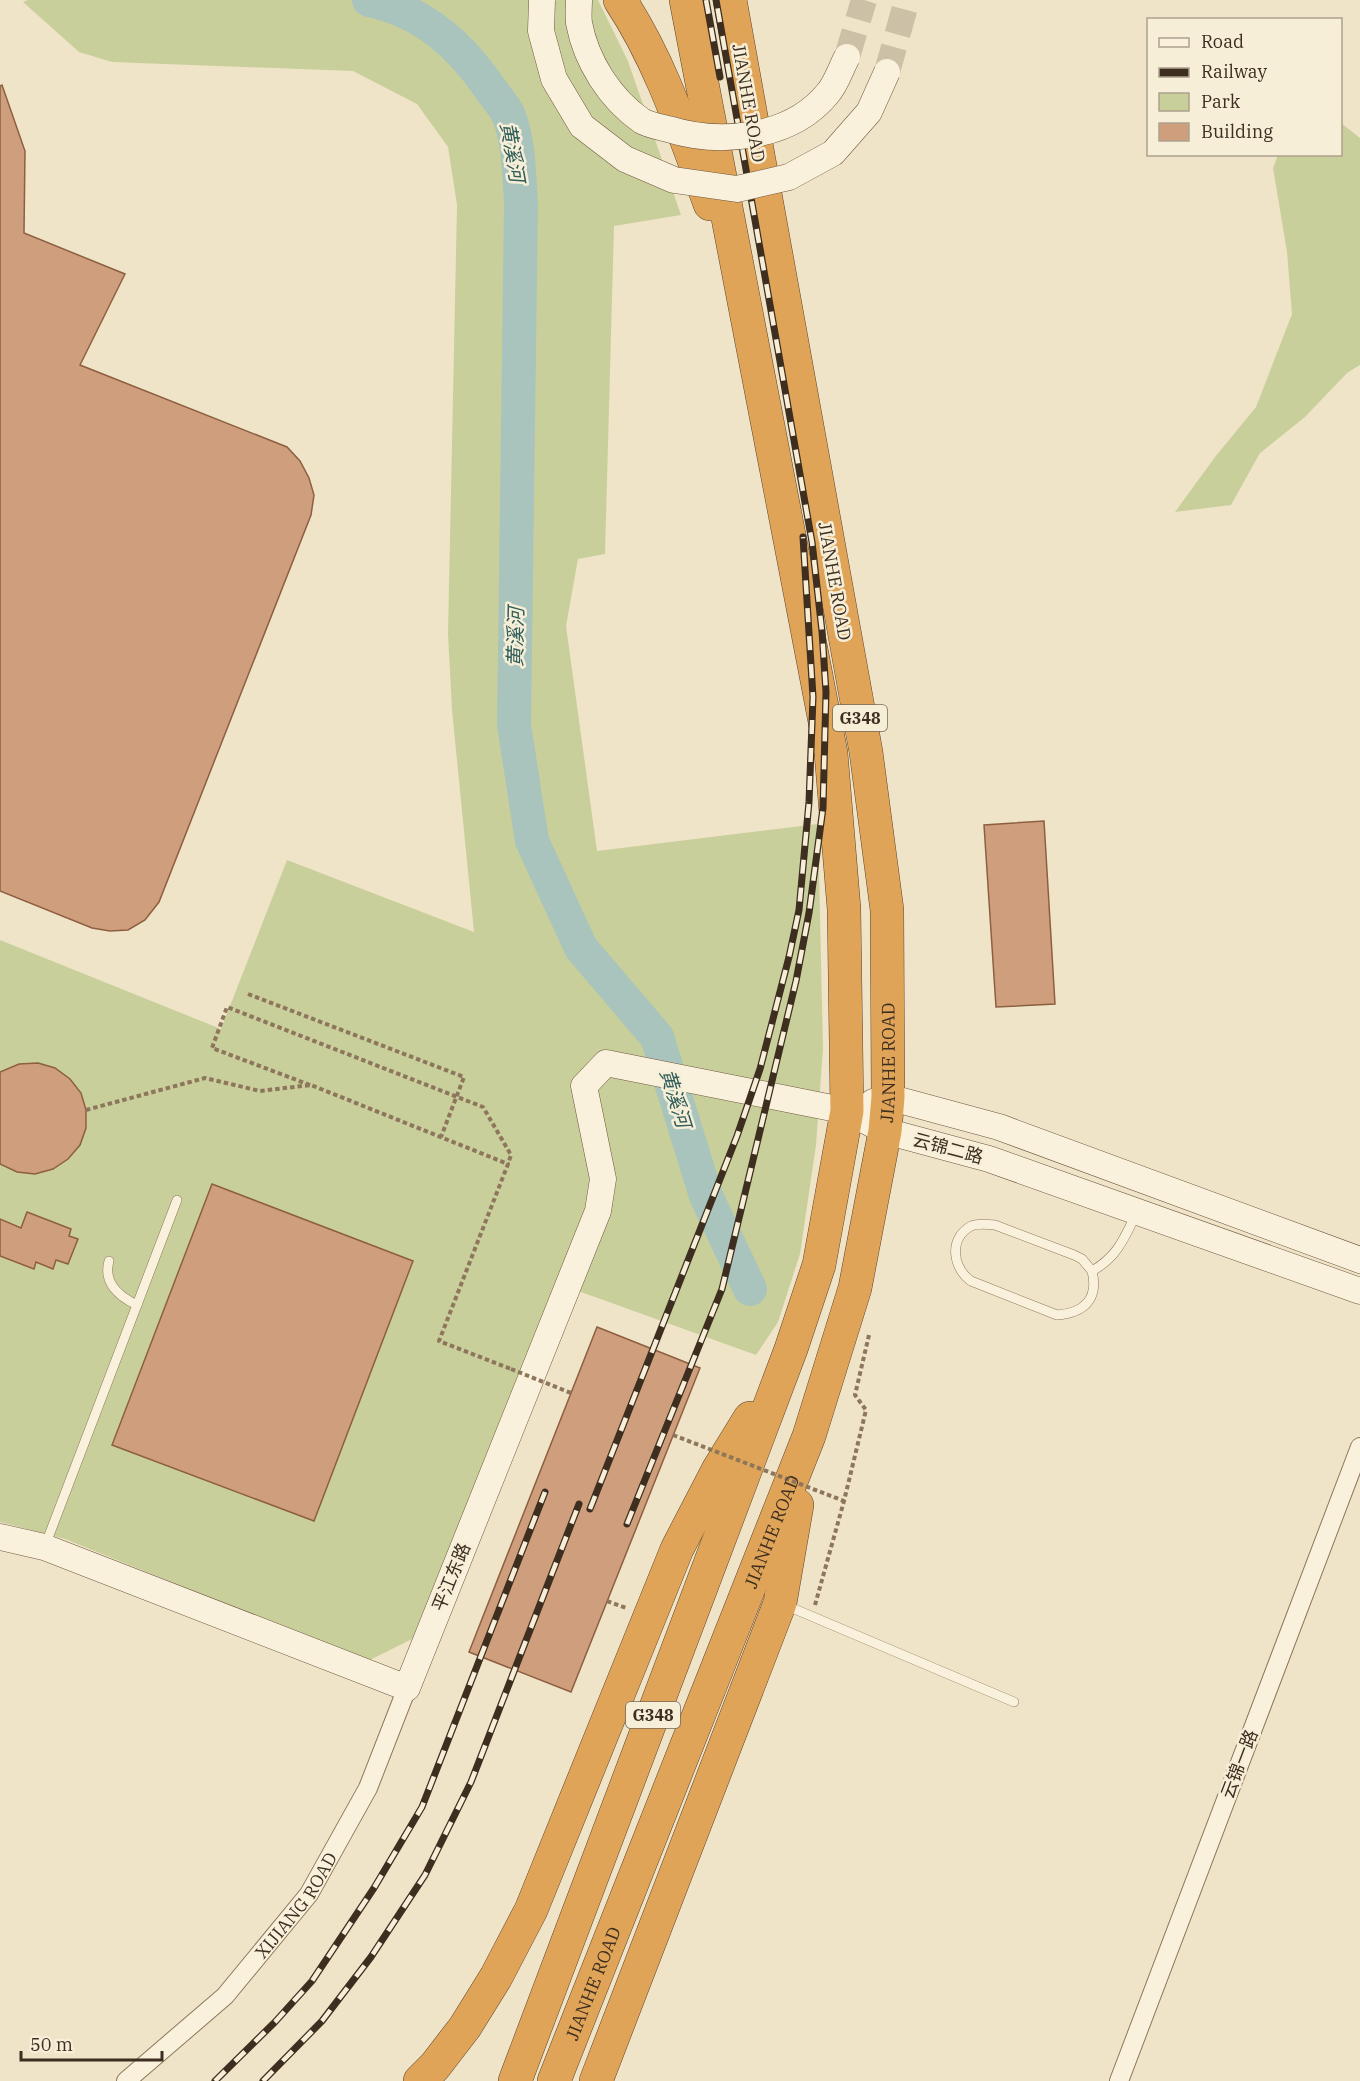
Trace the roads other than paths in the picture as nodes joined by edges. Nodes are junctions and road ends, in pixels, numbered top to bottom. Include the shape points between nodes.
1 (542, 0) edge
2 (579, 0) edge
3 (620, 0) edge
4 (686, 0) edge
5 (730, 0) edge
6 (847, 57) tunnel mouth
7 (887, 72) tunnel mouth
8 (742, 290) junction
9 (888, 1097) junction
10 (847, 1111) junction
11 (885, 1131) junction
12 (177, 1200) dead end
13 (1137, 1212) junction
14 (1360, 1260) edge
15 (109, 1261) dead end
16 (1092, 1271) junction
17 (1360, 1291) edge
18 (137, 1305) junction
19 (791, 1350) junction
20 (809, 1436) junction
21 (1360, 1447) edge
22 (0, 1537) edge
23 (44, 1547) junction
24 (780, 1603) junction
25 (407, 1688) junction
26 (1014, 1702) dead end
27 (427, 2073) edge
28 (126, 2081) edge
29 (515, 2081) edge
30 (554, 2081) edge
31 (596, 2081) edge
32 (1119, 2081) edge

1 - 7 main road, bridge via 541,32 554,79 582,126 626,159 674,180 737,189 789,177 833,153 869,112
2 - 6 main road, bridge via 579,22 593,63 614,96 643,122 682,134 733,137 775,130 803,115 829,93
3 - 8 highway via 637,26 668,94
4 - 8 highway, JIANHE ROAD / G348
5 - 9 highway, JIANHE ROAD / G348 via 868,763 887,910
8 - 10 highway, JIANHE ROAD / G348 via 831,753 844,909
9 - 10 main road
9 - 11 highway, JIANHE ROAD / G348
9 - 14 main road, 云锦二路 via 999,1127
10 - 11 main road, 云锦二路
10 - 19 highway, JIANHE ROAD / G348 via 819,1264
10 - 25 main road, 平江东路 via 606,1063 584,1086 603,1179 598,1211
11 - 13 main road, 云锦二路 via 989,1159
11 - 20 highway, JIANHE ROAD / G348 via 855,1288
12 - 18 lane
13 - 16 lane via 1122,1243 1106,1263
13 - 17 main road, 云锦二路
15 - 18 lane via 109,1281 126,1300
16 - 16 lane via 1074,1255 995,1224 971,1226 955,1247 962,1275 1057,1315 1082,1309 1091,1296
18 - 23 lane
19 - 27 highway via 718,1470 677,1550 531,1910 471,2018
19 - 29 highway, JIANHE ROAD / G348
20 - 24 highway
20 - 30 highway, JIANHE ROAD / G348
21 - 32 street, 云锦一路
22 - 23 main road
23 - 25 main road
24 - 26 lane
24 - 31 highway
25 - 28 street, XIJIANG ROAD via 368,1788 309,1894 225,1996

